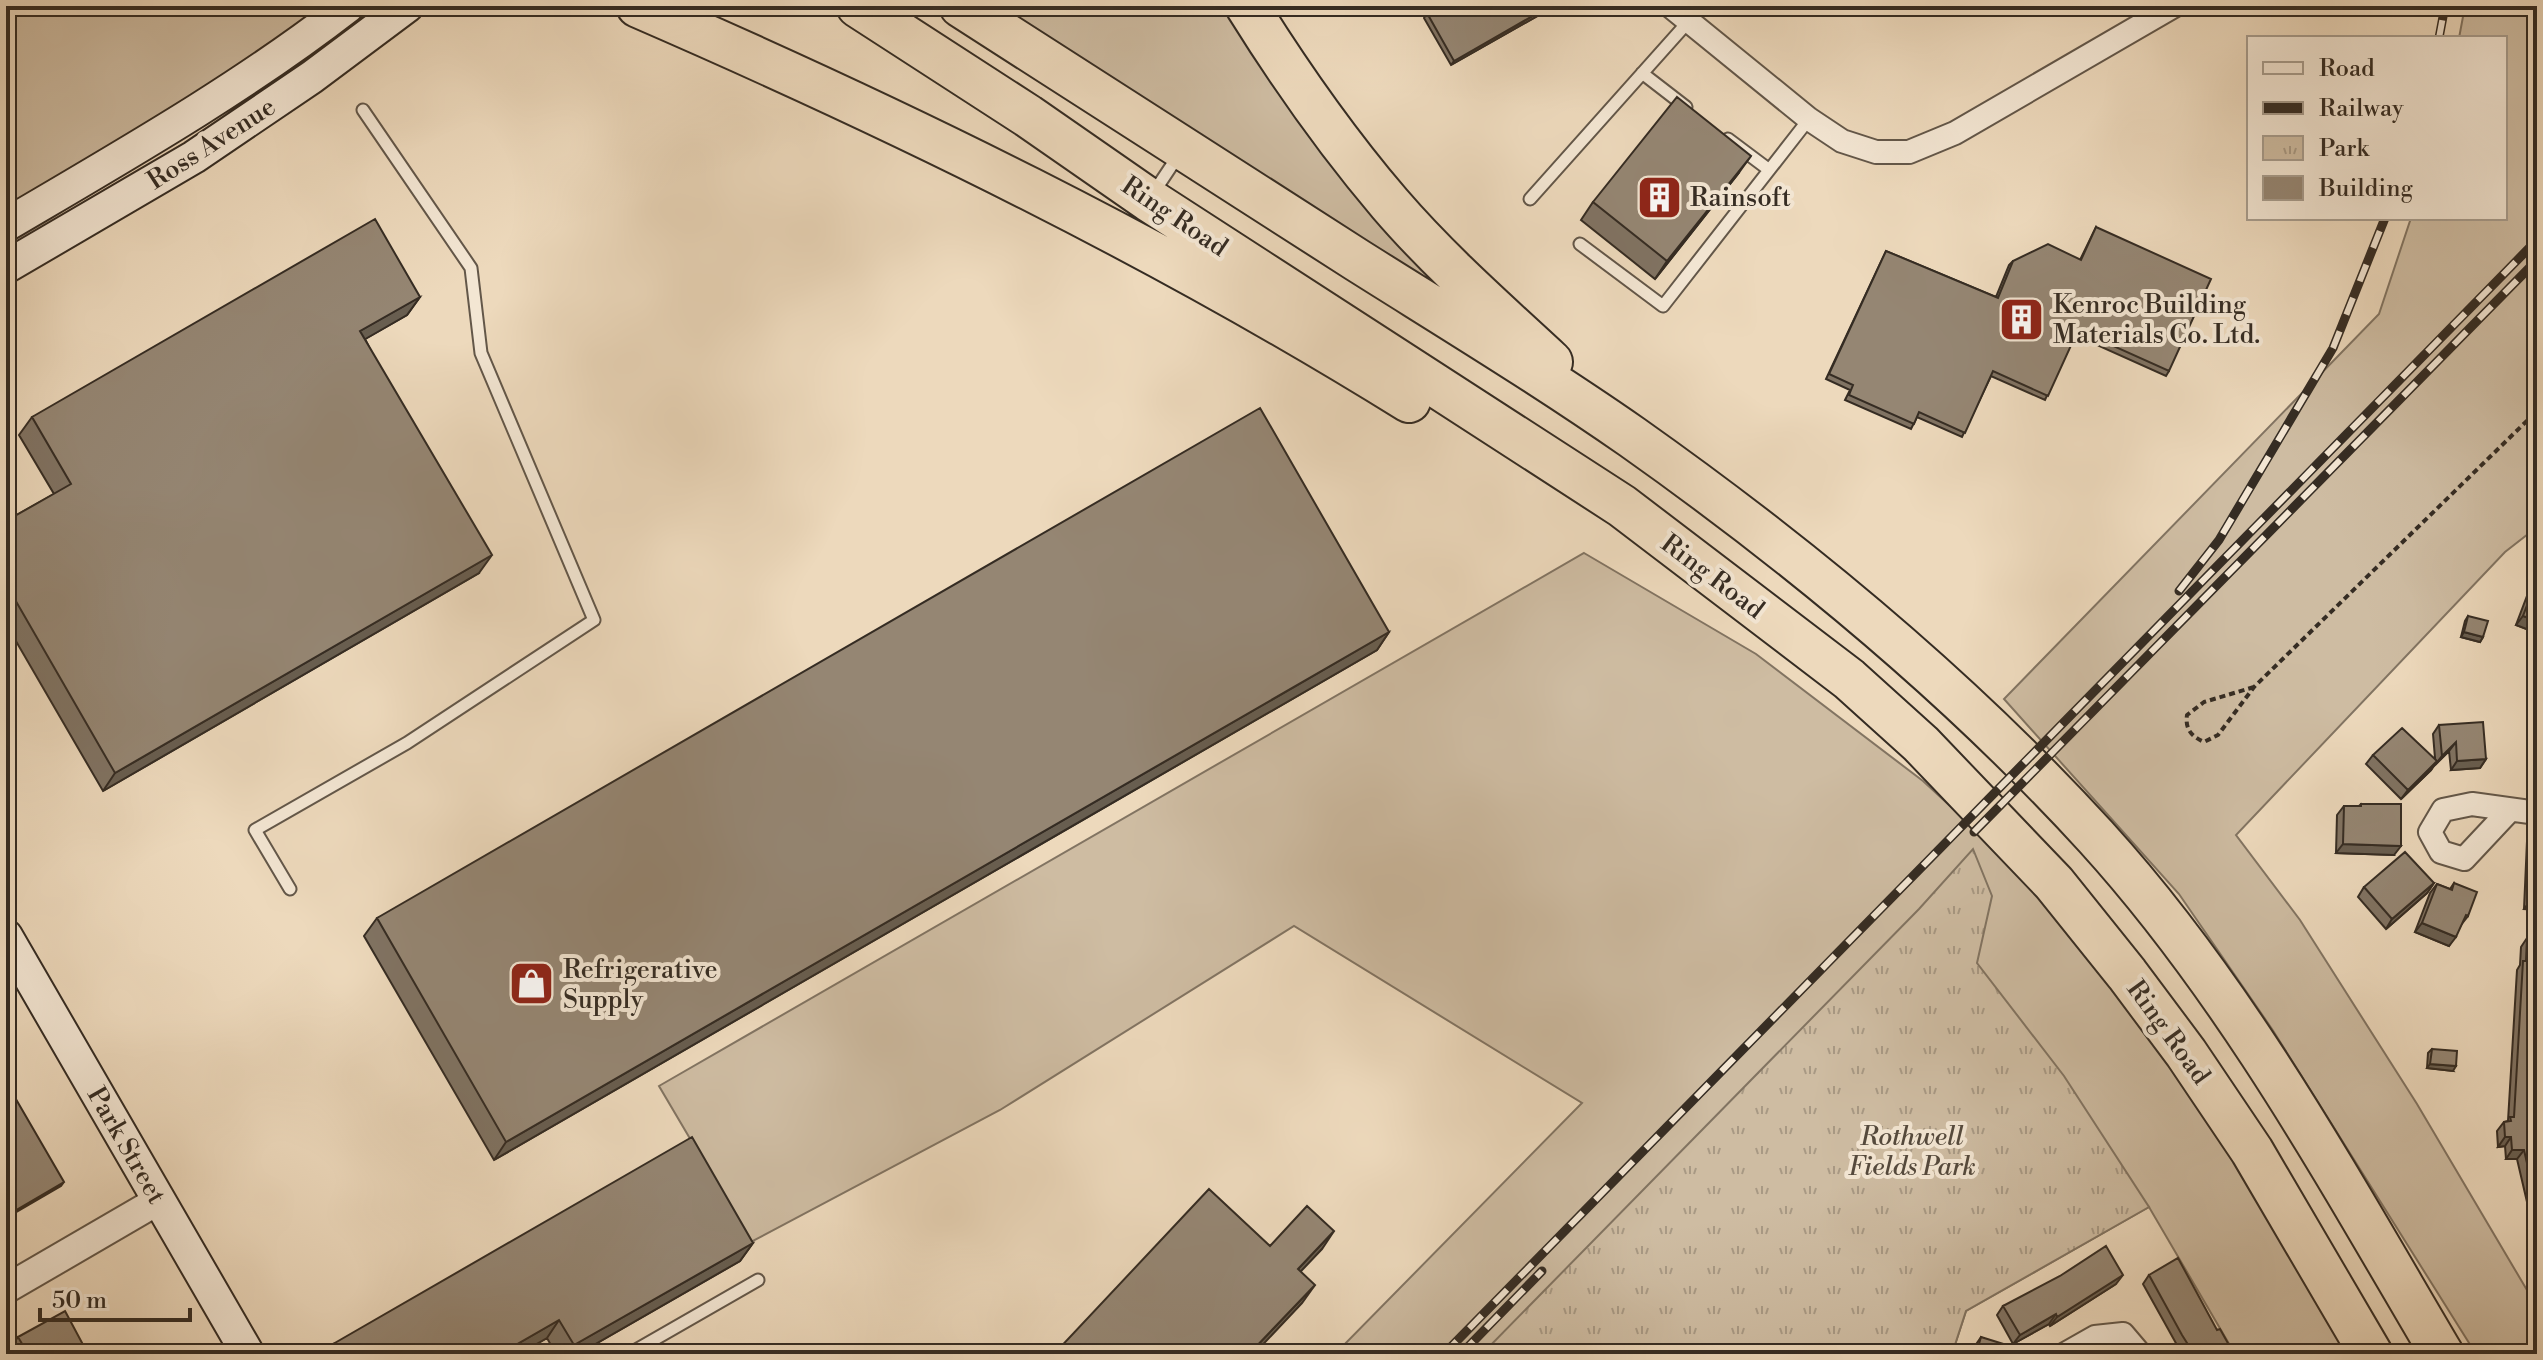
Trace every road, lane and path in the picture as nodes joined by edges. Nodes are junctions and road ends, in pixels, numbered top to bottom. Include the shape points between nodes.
1 (348, 6) edge
2 (407, 6) edge
3 (638, 6) edge
4 (858, 6) edge
5 (961, 6) edge
6 (1247, 6) edge
7 (1670, 6) edge
8 (2174, 6) edge
9 (1688, 22) junction
10 (1642, 73) junction
11 (363, 110) dead end
12 (1693, 111) edge
13 (1809, 119) junction
14 (1718, 131) edge
15 (1183, 149) junction
16 (1768, 169) junction
17 (1530, 199) dead end
18 (1149, 200) junction
19 (6, 225) edge
20 (1580, 244) dead end
21 (6, 267) edge
22 (2537, 411) edge
23 (1627, 434) junction
24 (1774, 623) junction
25 (2254, 687) junction
26 (2509, 811) dead end
27 (2537, 813) edge
28 (290, 889) dead end
29 (6, 936) edge
30 (159, 1200) junction
31 (758, 1280) dead end
32 (6, 1289) edge
33 (248, 1354) edge
34 (629, 1354) edge
35 (2065, 1354) edge
36 (2140, 1354) edge
37 (2371, 1354) edge
38 (2442, 1354) edge

1 - 19 main road, Ross Avenue via 182,121
2 - 21 main road, Ross Avenue via 194,157
3 - 24 highway via 985,165 1176,267 1382,384
4 - 18 highway, Ring Road
5 - 15 highway
6 - 23 highway via 1337,140 1391,205
7 - 9 street
8 - 13 street via 1955,133 1909,152 1876,152 1842,141
9 - 10 lane
9 - 13 street
10 - 12 lane
10 - 17 lane
11 - 28 lane via 471,268 481,353 594,620 407,743 255,830
13 - 16 lane
14 - 16 lane
15 - 18 lane
15 - 23 highway
16 - 20 lane via 1663,306
18 - 24 highway, Ring Road via 1622,506
22 - 25 path
23 - 38 highway via 1862,612 1966,705 2096,837 2176,932 2242,1024
24 - 37 highway, Ring Road via 1849,679 1921,744 2054,883 2186,1053 2236,1127
25 - 25 path via 2195,708 2186,724 2192,737 2204,742 2218,735
26 - 27 street
29 - 30 main road, Park Street
30 - 32 street
30 - 33 main road, Park Street
31 - 34 lane
35 - 36 street via 2095,1337 2123,1334

